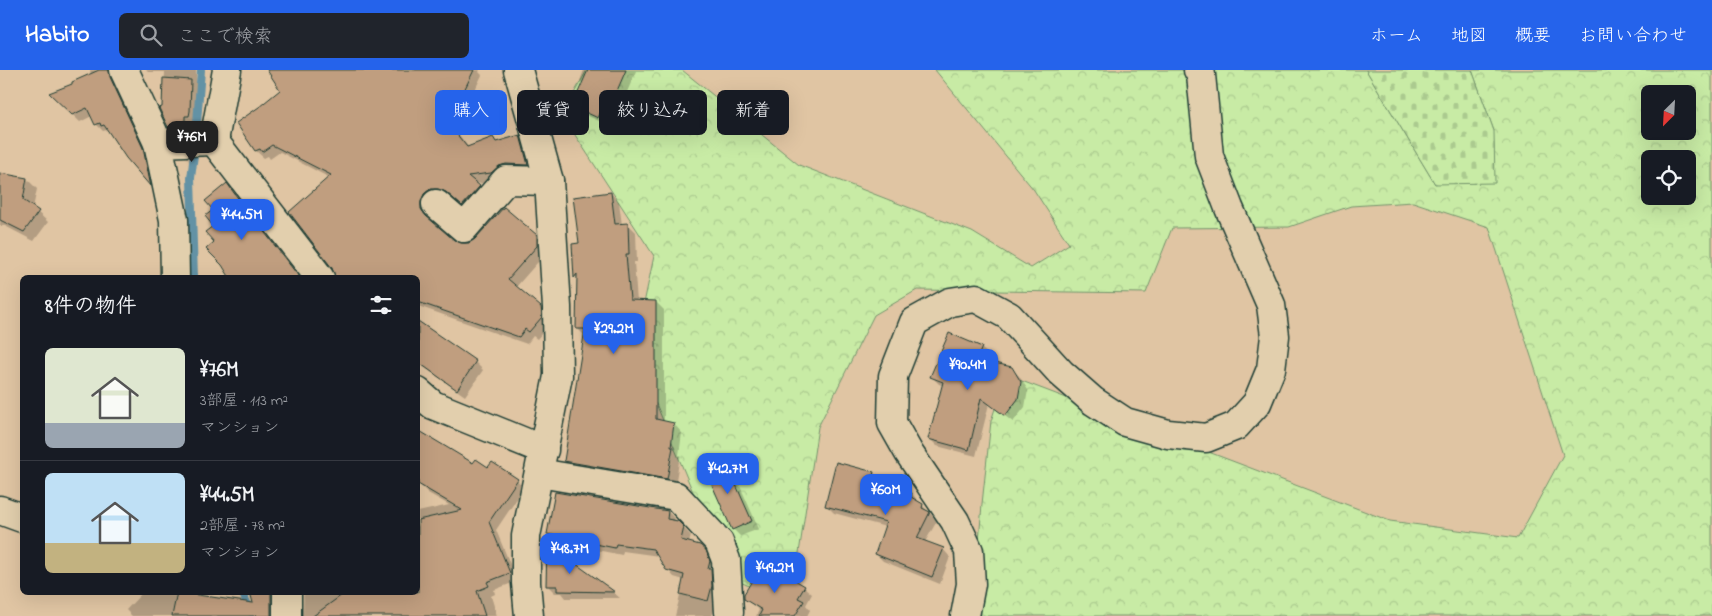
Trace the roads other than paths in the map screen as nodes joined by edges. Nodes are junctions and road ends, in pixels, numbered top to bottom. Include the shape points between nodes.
1 (124, 70) edge
2 (227, 70) edge
3 (518, 70) edge
4 (1198, 70) edge
5 (214, 141) junction
6 (158, 143) junction
7 (549, 181) junction
8 (436, 204) dead end
9 (175, 275) edge
10 (318, 275) edge
11 (420, 394) edge
12 (541, 461) junction
13 (0, 510) edge
14 (20, 517) edge
15 (287, 595) edge
16 (729, 612) dead end
17 (286, 616) edge
18 (529, 616) edge
19 (964, 616) edge

1 - 6 street
2 - 5 street
3 - 7 street
4 - 19 street via 1209,156 1271,305 1275,336 1271,369 1257,403 1236,426 1206,438 1168,434 1125,422 1093,401 1061,373 1009,316 976,298 950,302 914,322 893,376 892,423 955,521 969,551 970,584
5 - 6 street
5 - 10 street
6 - 9 street via 174,220
7 - 8 street via 506,180 464,228
7 - 12 street via 558,376
11 - 12 street via 433,405
12 - 16 street via 676,496 720,542 726,560
12 - 18 street via 526,536
13 - 14 street
15 - 17 street

